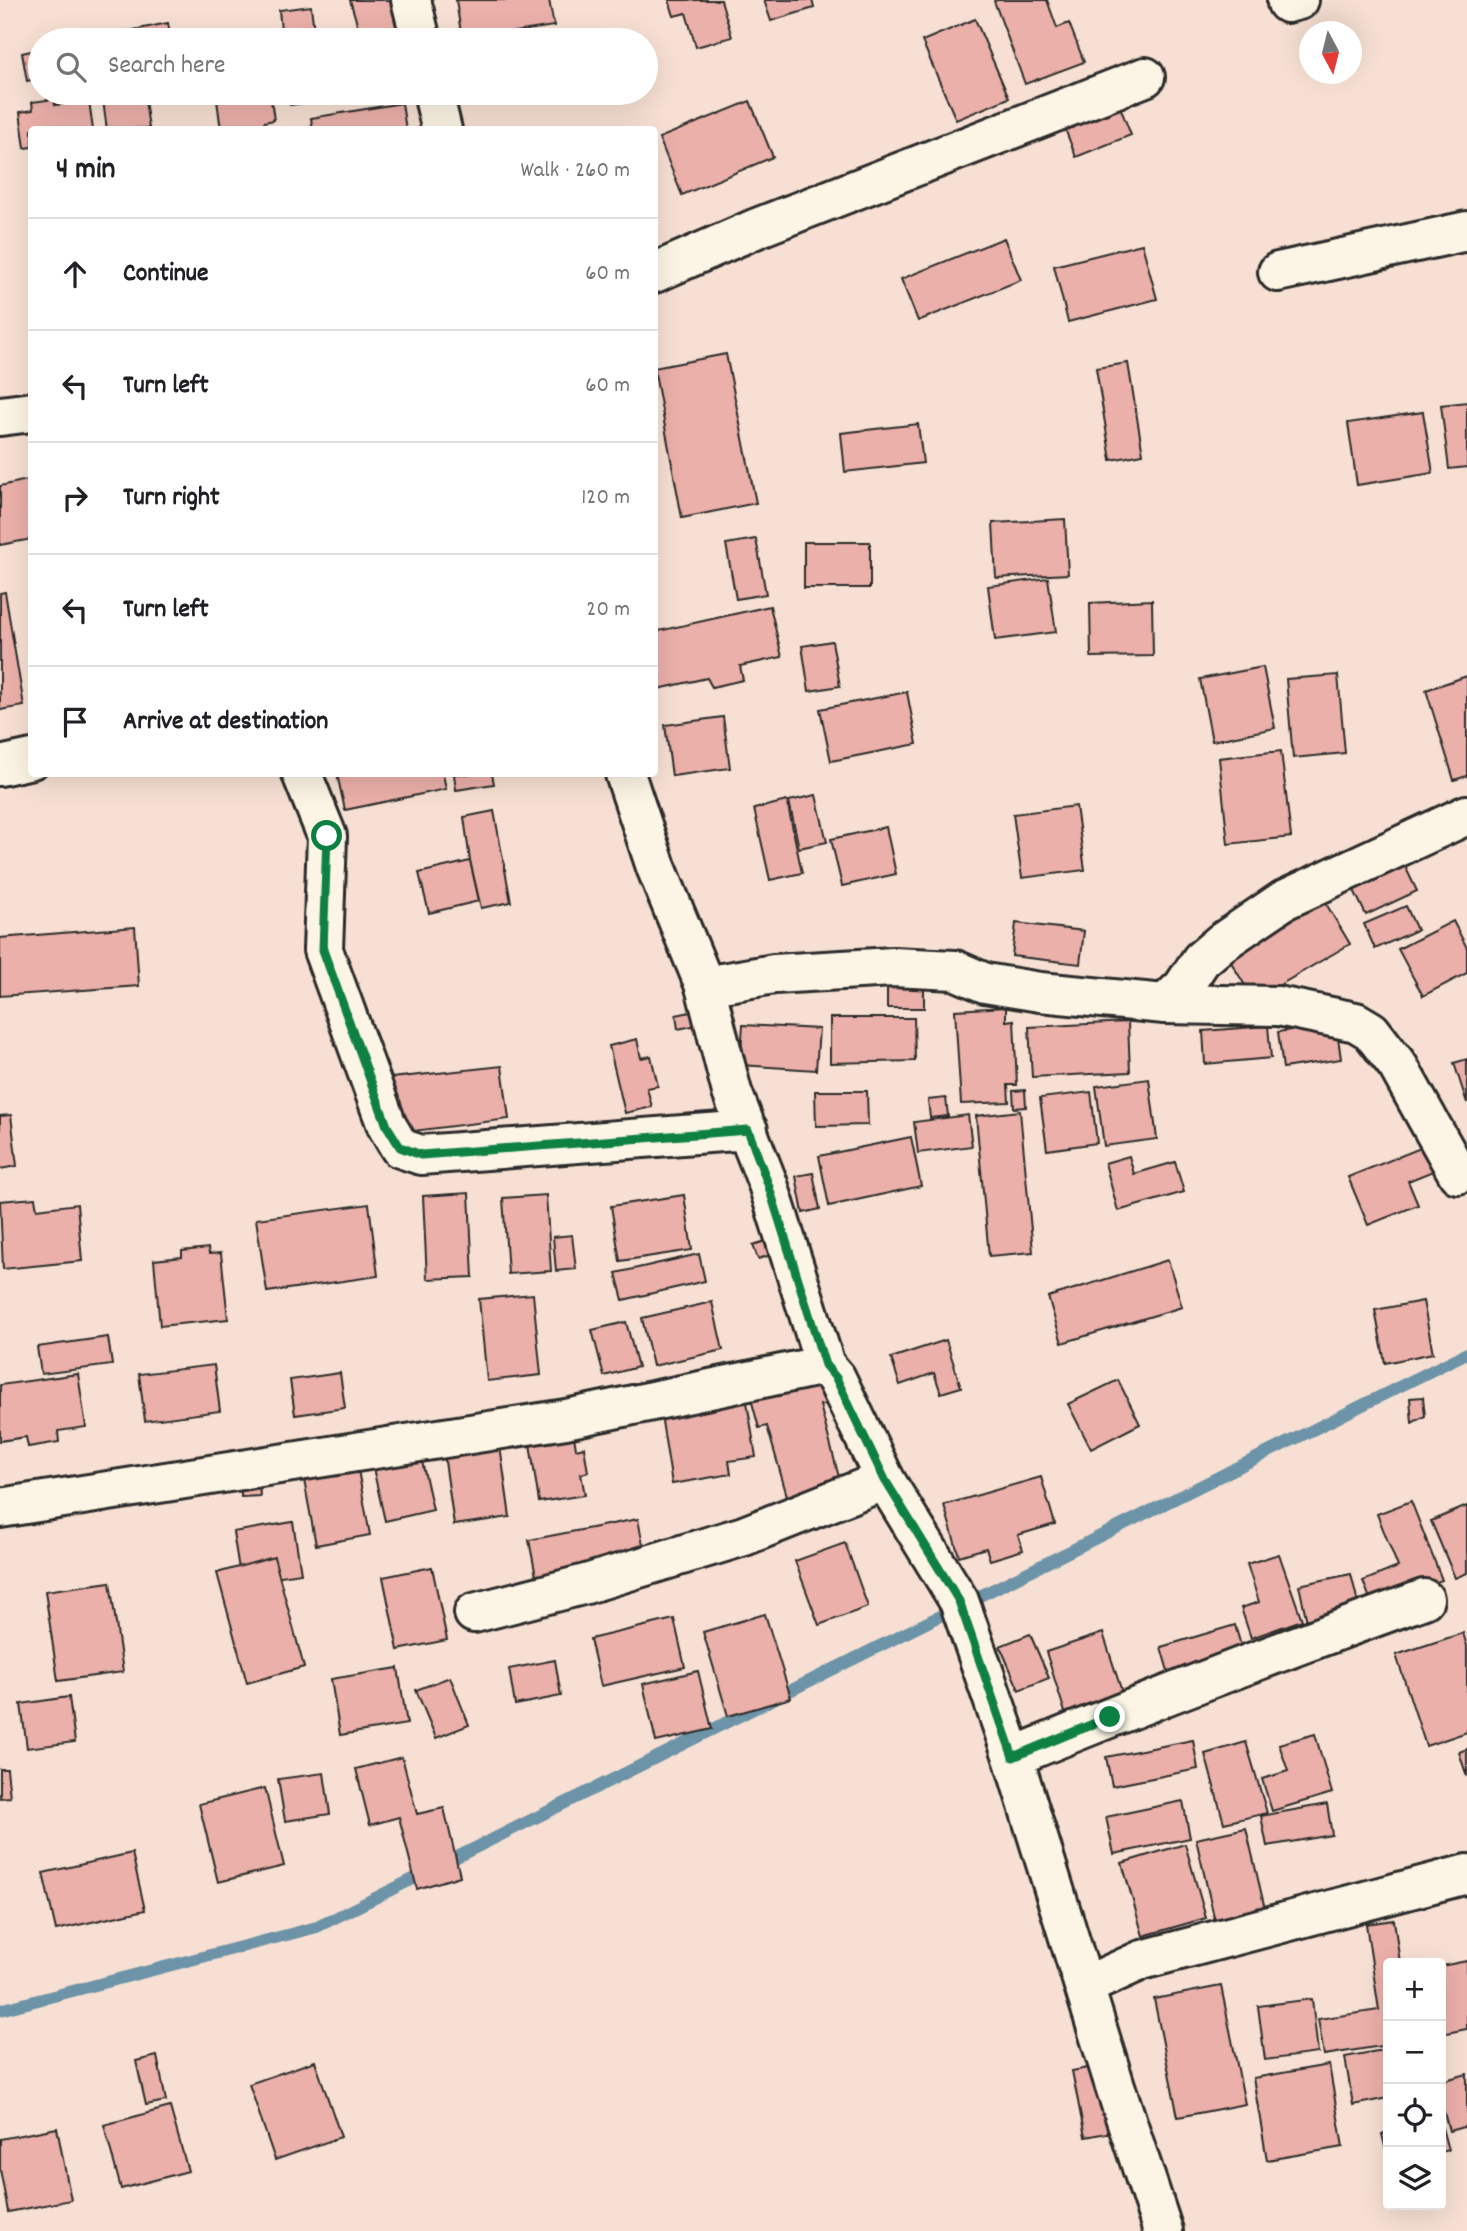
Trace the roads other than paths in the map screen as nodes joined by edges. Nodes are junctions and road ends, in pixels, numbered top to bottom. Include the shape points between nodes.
1 (411, 0) edge
2 (418, 28) edge
3 (1145, 77) dead end
4 (436, 105) edge
5 (441, 126) edge
6 (1467, 231) edge
7 (658, 271) edge
8 (1278, 272) dead end
9 (28, 412) edge
10 (0, 416) edge
11 (28, 761) edge
12 (0, 766) edge
13 (303, 777) edge
14 (626, 777) edge
15 (1467, 815) edge
16 (705, 986) junction
17 (1165, 1004) junction
18 (748, 1130) junction
19 (1458, 1174) dead end
20 (825, 1365) junction
21 (885, 1480) junction
22 (0, 1508) edge
23 (1424, 1599) dead end
24 (474, 1613) dead end
25 (1013, 1757) junction
26 (1467, 1874) edge
27 (1085, 1986) junction
28 (1163, 2231) edge

1 - 2 street
3 - 7 street
4 - 5 street
6 - 8 street
9 - 10 street
11 - 12 street
13 - 18 street via 327,836 323,950 387,1126 400,1147 421,1155
14 - 16 street via 656,867
15 - 17 street via 1284,900 1211,951
16 - 17 street via 774,974 893,967 956,970 985,983 1040,992
16 - 18 street via 732,1092
17 - 19 street via 1278,1006 1356,1022 1371,1031 1398,1066
18 - 20 street
20 - 21 street via 836,1378
20 - 22 street via 566,1419
21 - 24 street via 744,1536
21 - 25 street via 959,1601
23 - 25 street
25 - 27 street
26 - 27 street via 1142,1960
27 - 28 street

